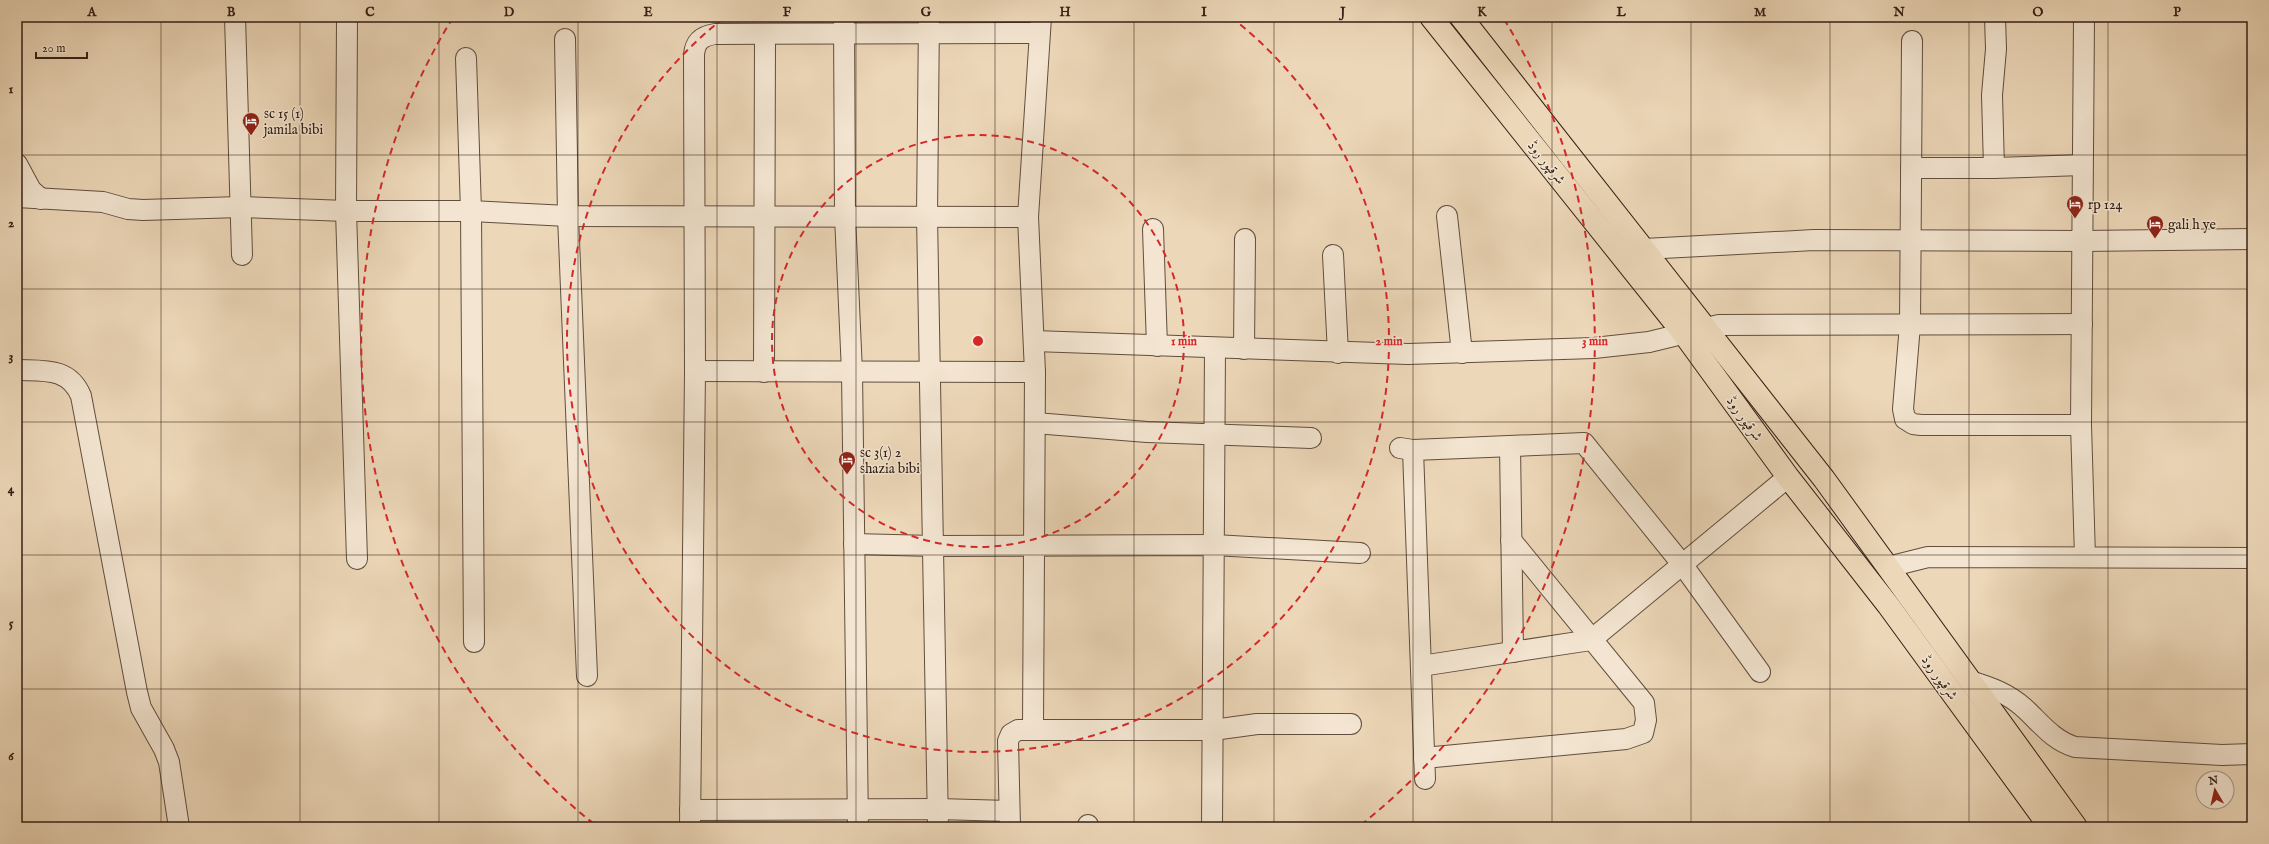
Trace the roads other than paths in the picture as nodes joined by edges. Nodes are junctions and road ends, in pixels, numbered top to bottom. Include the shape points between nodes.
1 (236, 17) edge
2 (347, 17) edge
3 (1431, 17) edge
4 (1461, 17) edge
5 (1995, 17) edge
6 (2084, 17) edge
7 (929, 25) edge
8 (1040, 25) edge
9 (844, 26) edge
10 (759, 29) edge
11 (565, 39) dead end
12 (1912, 41) dead end
13 (466, 58) dead end
14 (17, 164) edge
15 (2082, 165) junction
16 (1911, 168) junction
17 (1994, 168) junction
18 (17, 198) edge
19 (41, 199) junction
20 (240, 207) junction
21 (346, 211) junction
22 (471, 211) junction
23 (694, 215) junction
24 (764, 215) junction
25 (568, 216) junction
26 (845, 216) junction
27 (927, 216) junction
28 (1447, 216) dead end
29 (1028, 218) junction
30 (1153, 229) dead end
31 (1245, 239) dead end
32 (2252, 239) edge
33 (1910, 241) junction
34 (2082, 241) junction
35 (1644, 249) junction
36 (242, 255) dead end
37 (1333, 255) dead end
38 (2082, 324) junction
39 (1910, 325) junction
40 (1706, 328) junction
41 (1684, 334) junction
42 (1034, 341) junction
43 (1157, 346) junction
44 (1215, 348) junction
45 (1244, 349) junction
46 (1338, 353) junction
47 (1462, 353) junction
48 (17, 370) edge
49 (695, 371) junction
50 (930, 371) junction
51 (764, 372) junction
52 (852, 372) junction
53 (1035, 372) junction
54 (1035, 423) junction
55 (2081, 425) junction
56 (1214, 433) junction
57 (1311, 438) dead end
58 (1510, 446) junction
59 (1788, 477) junction
60 (1511, 540) junction
61 (854, 544) junction
62 (1214, 545) junction
63 (933, 546) junction
64 (1036, 546) junction
65 (1360, 553) dead end
66 (2085, 557) junction
67 (2252, 558) edge
68 (357, 559) dead end
69 (1682, 564) junction
70 (1888, 567) junction
71 (1591, 640) junction
72 (474, 642) dead end
73 (1513, 652) junction
74 (1421, 666) junction
75 (1760, 672) dead end
76 (587, 676) dead end
77 (1970, 681) junction
78 (1351, 724) dead end
79 (1033, 729) junction
80 (1213, 730) junction
81 (2252, 754) edge
82 (1424, 758) junction
83 (1425, 779) dead end
84 (858, 818) edge
85 (938, 818) edge
86 (690, 819) edge
87 (1010, 819) edge
88 (179, 827) edge
89 (1212, 827) edge
90 (2050, 827) edge
91 (2076, 827) edge

1 - 20 street
2 - 21 street
3 - 41 main road, شرقپور روڈ
4 - 35 main road, شرقپور روڈ
5 - 17 street via 1996,50 1992,95
6 - 15 street
7 - 8 street
7 - 9 street
7 - 27 street
8 - 29 street
9 - 10 street
9 - 26 street
10 - 23 street via 708,35 699,40 695,48
10 - 24 street
11 - 25 street
12 - 16 street
13 - 22 street
14 - 19 street via 31,190
15 - 17 street
15 - 34 street
16 - 17 street
16 - 33 street
18 - 19 street
19 - 20 street via 103,202 143,210
20 - 21 street
20 - 36 street
21 - 22 street
21 - 68 street
22 - 25 street
22 - 72 street
23 - 24 street
23 - 25 street
23 - 49 street
24 - 26 street
24 - 51 street
25 - 76 street
26 - 27 street
26 - 52 street
27 - 29 street
27 - 50 street
28 - 47 street
29 - 42 street
30 - 43 street
31 - 45 street
32 - 34 street
33 - 34 street
33 - 35 street via 1814,240
33 - 39 street
34 - 38 street
35 - 40 main road, شرقپور روڈ
37 - 46 street
38 - 39 street
38 - 55 street
39 - 40 street via 1719,324
39 - 55 street via 1903,409 1907,422 1921,425
40 - 41 street
40 - 70 main road, شرقپور روڈ via 1824,478
41 - 47 street via 1649,342 1594,348
41 - 59 main road, شرقپور روڈ
42 - 43 street
42 - 53 street
43 - 44 street
44 - 45 street
44 - 56 street
45 - 46 street
46 - 47 street
48 - 88 street via 60,374 74,383 81,396 137,692 141,708 169,762
49 - 51 street
49 - 86 street
50 - 52 street
50 - 53 street
50 - 63 street
51 - 52 street
52 - 61 street
53 - 54 street
54 - 56 street via 1146,432
54 - 64 street
55 - 66 street
56 - 57 street
56 - 62 street
58 - 60 street
58 - 69 street via 1584,443
58 - 74 street via 1406,449
59 - 69 street
59 - 90 main road, شرقپور روڈ via 1888,605
60 - 71 street
60 - 73 street
61 - 63 street
61 - 84 street
62 - 64 street
62 - 65 street
62 - 80 street
63 - 64 street
63 - 85 street
64 - 79 street
66 - 67 street
66 - 70 street via 1928,557
69 - 71 street
69 - 75 street
70 - 77 main road, شرقپور روڈ
71 - 73 street
71 - 82 street via 1644,703 1646,720 1643,732 1626,739
73 - 74 street
74 - 82 street
77 - 81 street via 2007,695 2050,734 2075,747
77 - 91 main road, شرقپور روڈ
78 - 80 street via 1257,724
79 - 80 street
79 - 87 street via 1014,731 1009,737
80 - 89 street
82 - 83 street
84 - 85 street
84 - 86 street
85 - 87 street

